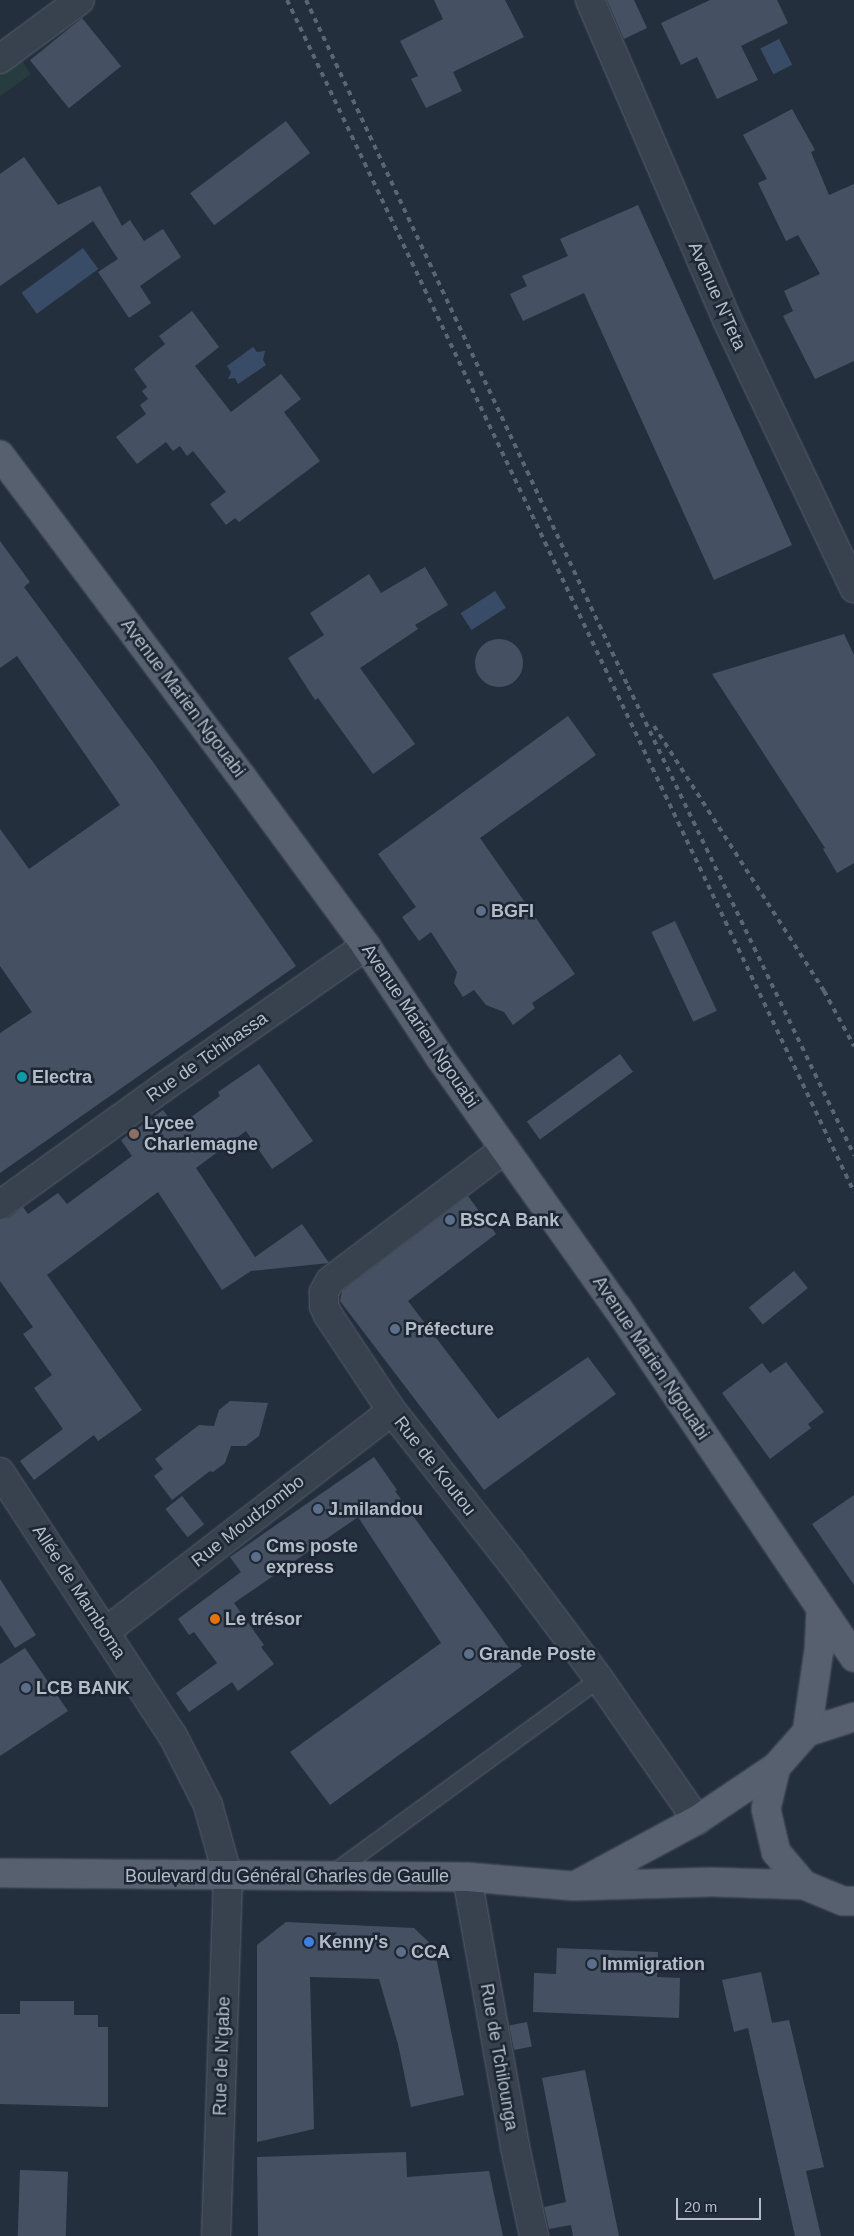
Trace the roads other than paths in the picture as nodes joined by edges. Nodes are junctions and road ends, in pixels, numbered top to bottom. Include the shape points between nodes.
1 (80, 0) edge
2 (590, 0) edge
3 (0, 59) edge
4 (0, 455) edge
5 (854, 588) edge
6 (366, 946) junction
7 (505, 1149) junction
8 (0, 1205) edge
9 (392, 1412) junction
10 (0, 1472) edge
11 (821, 1609) junction
12 (105, 1632) junction
13 (854, 1657) edge
14 (599, 1679) junction
15 (854, 1717) edge
16 (807, 1732) junction
17 (776, 1767) junction
18 (696, 1820) junction
19 (0, 1873) edge
20 (332, 1874) junction
21 (228, 1877) junction
22 (467, 1877) junction
23 (804, 1885) junction
24 (574, 1886) junction
25 (854, 1901) edge
26 (216, 2236) edge
27 (534, 2236) edge

1 - 3 street
2 - 5 street, Avenue N'Teta via 727,320
4 - 6 main road, Avenue Marien Ngouabi
6 - 7 main road, Avenue Marien Ngouabi
6 - 8 street, Rue de Tchibassa
7 - 9 street, Rue de Koutou via 330,1281 324,1292 328,1315
7 - 11 main road, Avenue Marien Ngouabi via 617,1307
9 - 12 street, Rue Moudzombo
9 - 14 street, Rue de Koutou
10 - 12 street, Allée de Mamboma
11 - 13 main road, Avenue Marien Ngouabi
11 - 16 main road via 819,1650
12 - 21 street, Allée de Mamboma via 173,1736 208,1805
14 - 18 street, Rue de Koutou
14 - 20 lane
15 - 16 main road
16 - 17 main road
17 - 18 main road
17 - 23 main road via 766,1809 776,1852
18 - 24 main road
19 - 21 main road, Boulevard du Général Charles de Gaulle
20 - 21 main road, Boulevard du Général Charles de Gaulle
20 - 22 main road, Boulevard du Général Charles de Gaulle
21 - 26 street, Rue de N'gabe
22 - 24 main road, Boulevard du Général Charles de Gaulle
22 - 27 street, Rue de Tchilounga
23 - 24 main road, Boulevard du Général Charles de Gaulle via 712,1882
23 - 25 main road via 843,1902

